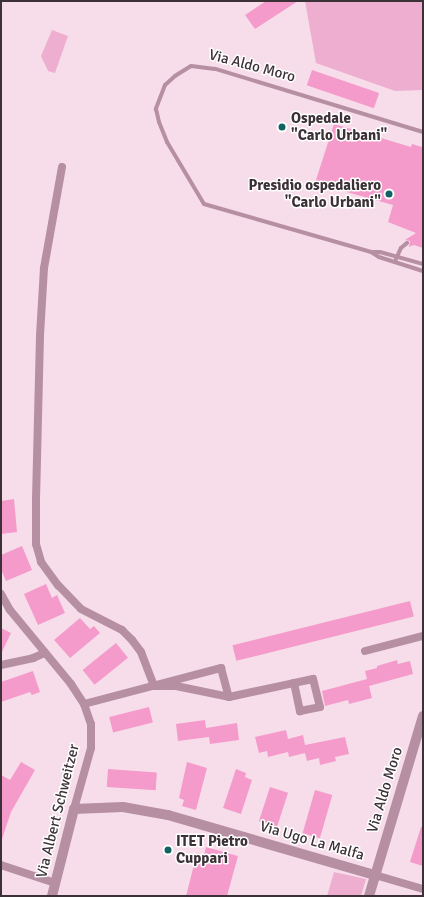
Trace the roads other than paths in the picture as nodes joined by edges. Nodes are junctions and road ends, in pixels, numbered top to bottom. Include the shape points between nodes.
1 (423, 132) edge
2 (62, 167) dead end
3 (407, 244) dead end
4 (371, 252) junction
5 (397, 257) junction
6 (396, 262) junction
7 (423, 264) edge
8 (423, 271) edge
9 (1, 594) edge
10 (423, 636) edge
11 (365, 651) dead end
12 (45, 653) junction
13 (1, 665) edge
14 (294, 683) dead end
15 (154, 686) junction
16 (229, 697) junction
17 (84, 704) junction
18 (423, 716) edge
19 (74, 808) junction
20 (1, 865) edge
21 (375, 875) junction
22 (55, 883) junction
23 (423, 889) edge
24 (52, 896) edge
25 (369, 896) edge

1 - 4 lane, Via Aldo Moro via 215,69 192,66 165,85 156,109 159,122 167,142 204,204
2 - 15 street via 44,268 40,336 36,544 41,562 81,609 122,630 132,640 141,652
3 - 5 lane via 401,248
4 - 5 lane, Via Aldo Moro
4 - 6 lane, Via Aldo Moro
5 - 6 lane
5 - 7 lane, Via Aldo Moro
6 - 8 lane, Via Aldo Moro
9 - 12 street, Via Albert Schweitzer via 10,610
10 - 11 street
12 - 13 street
12 - 17 street, Via Albert Schweitzer
14 - 16 street
15 - 16 street via 176,686
15 - 16 street via 221,668
15 - 17 street
17 - 19 street, Via Albert Schweitzer via 91,724 91,748
18 - 21 street, Via Aldo Moro
19 - 21 street, Via Ugo La Malfa via 123,807 168,815
19 - 22 street, Via Albert Schweitzer
20 - 22 street
21 - 23 street, Via Ugo La Malfa
21 - 25 street, Via Aldo Moro
22 - 24 street, Via Albert Schweitzer

